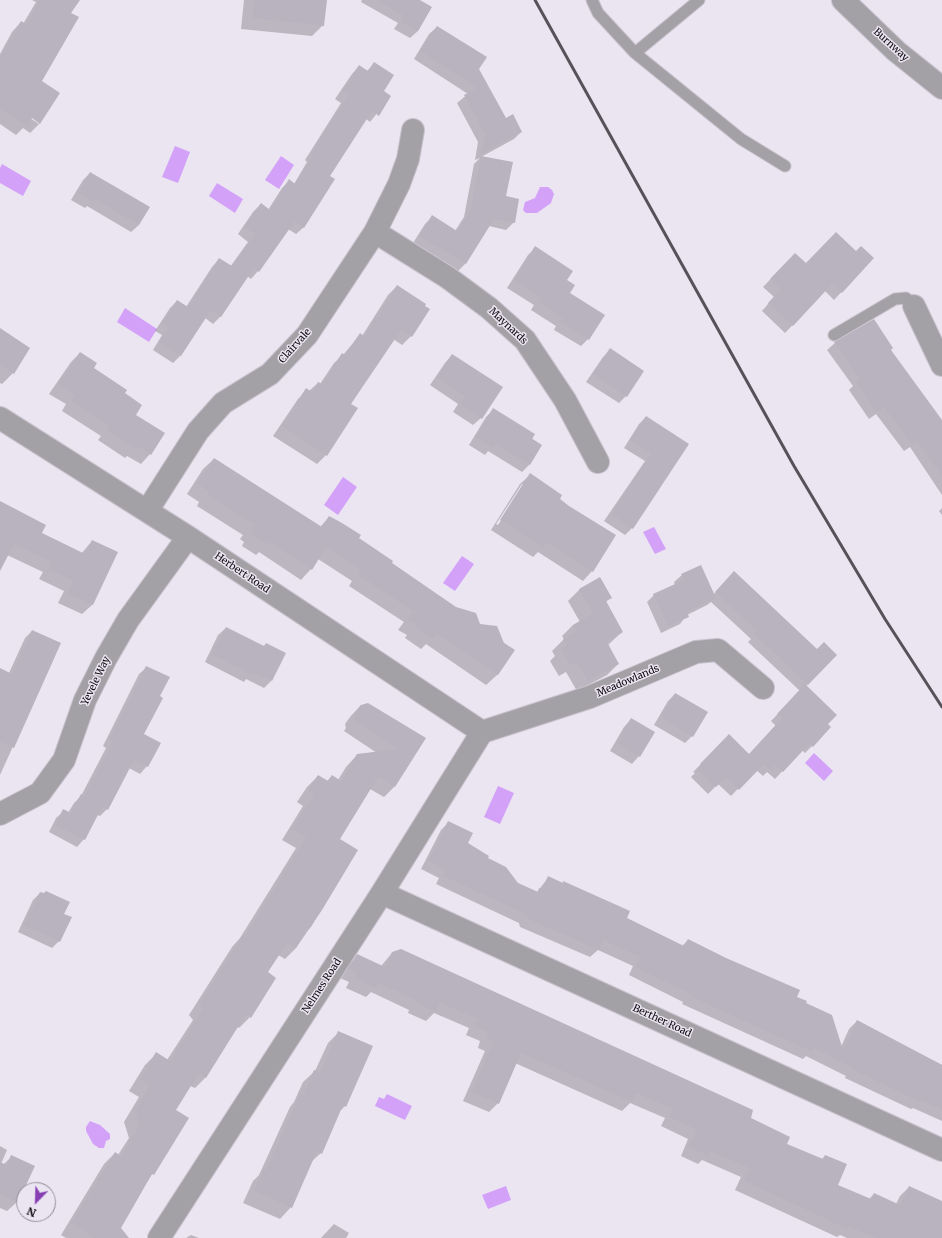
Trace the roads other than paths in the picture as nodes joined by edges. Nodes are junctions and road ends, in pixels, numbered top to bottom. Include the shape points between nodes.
1 (592, 0) edge
2 (699, 0) edge
3 (843, 0) edge
4 (635, 53) junction
5 (942, 88) edge
6 (413, 130) dead end
7 (785, 166) dead end
8 (375, 232) junction
9 (914, 306) joint
10 (834, 335) dead end
11 (942, 365) edge
12 (0, 418) edge
13 (598, 462) dead end
14 (147, 511) junction
15 (188, 537) junction
16 (763, 688) dead end
17 (482, 732) junction
18 (0, 814) edge
19 (382, 893) junction
20 (942, 1150) edge
21 (160, 1238) edge

1 - 4 lane via 598,13
2 - 4 lane
3 - 5 street, Burnway via 896,51
4 - 7 lane via 741,138
6 - 8 street, Clairvale via 408,159 399,184
8 - 13 street, Maynards via 447,277 489,308 525,340 565,400
8 - 14 street, Clairvale via 307,335 270,374 223,403 198,431
9 - 10 lane via 906,298 895,299
9 - 11 street
12 - 14 street, Herbert Road
14 - 15 street, Herbert Road
15 - 17 street, Herbert Road
15 - 18 street, Yevele Way via 128,620 106,658 85,700 64,760 40,793
16 - 17 street, Meadowlands via 718,650 696,652 590,697
17 - 19 street, Nelmes Road
19 - 20 street, Berther Road
19 - 21 street, Nelmes Road

